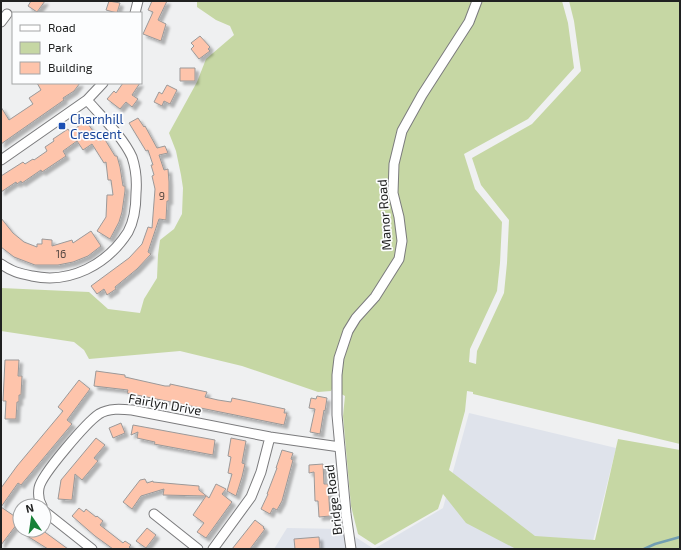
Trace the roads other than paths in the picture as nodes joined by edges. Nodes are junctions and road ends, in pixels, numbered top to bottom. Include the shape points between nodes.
1 (138, 1) edge
2 (477, 1) edge
3 (135, 12) edge
4 (7, 14) dead end
5 (1, 22) edge
6 (102, 84) edge
7 (87, 100) junction
8 (1, 160) edge
9 (1, 264) edge
10 (270, 436) junction
11 (340, 447) junction
12 (39, 498) edge
13 (154, 514) dead end
14 (52, 517) edge
15 (92, 549) edge
16 (198, 549) edge
17 (213, 549) edge
18 (351, 549) edge

1 - 3 street
2 - 11 street, Manor Road via 469,22 402,131 394,164 393,193 402,241 399,259 375,297 348,330 339,358 337,415
4 - 5 street
6 - 7 street
7 - 8 street
7 - 9 street via 122,140 131,157 137,179 134,216 128,231 112,252 95,266 59,278 40,278 12,272
10 - 11 street, Fairlyn Drive
10 - 12 street, Fairlyn Drive via 132,410 115,409 100,413 90,421 44,476 39,488
10 - 17 street via 261,472 251,497
11 - 18 street, Bridge Road
13 - 16 street
14 - 15 street

